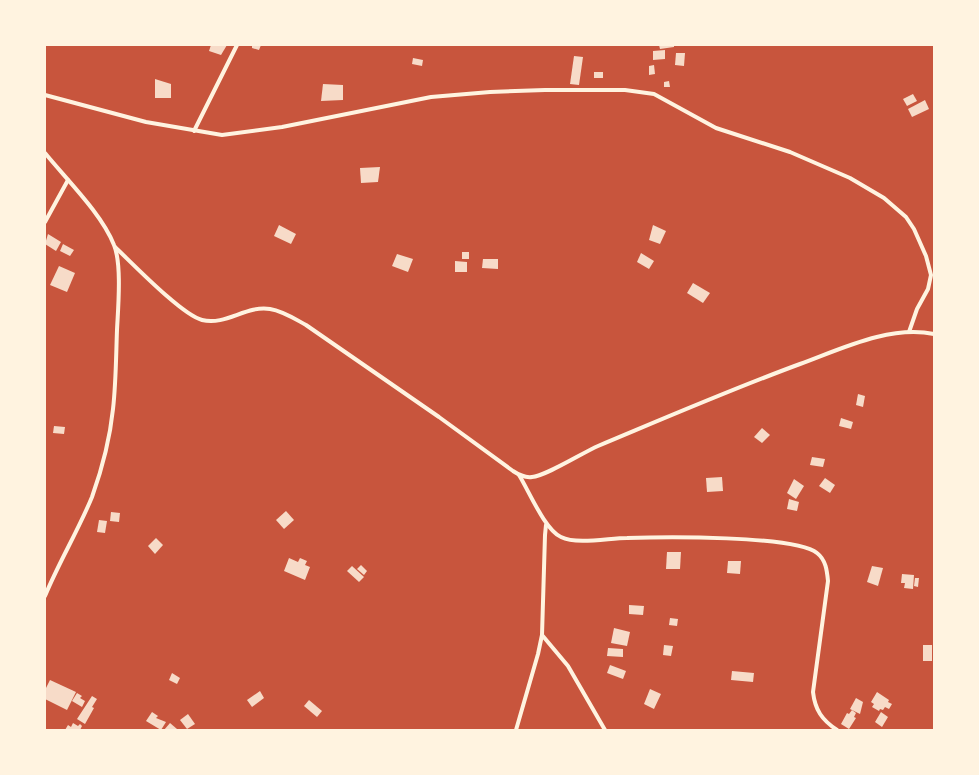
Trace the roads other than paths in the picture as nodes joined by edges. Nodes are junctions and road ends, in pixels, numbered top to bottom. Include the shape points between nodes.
1 (237, 45) edge
2 (45, 95) edge
3 (194, 131) junction
4 (45, 153) edge
5 (68, 180) junction
6 (45, 222) edge
7 (115, 247) junction
8 (909, 332) junction
9 (934, 334) edge
10 (519, 475) junction
11 (546, 525) junction
12 (45, 596) edge
13 (542, 635) junction
14 (516, 730) edge
15 (605, 730) edge
16 (837, 730) edge

1 - 3 street
2 - 3 street via 146,122
3 - 8 street via 222,135 239,134 431,97 490,92 625,90 654,94 716,128 790,152 850,178 884,198 906,217 926,256 931,275 928,289
4 - 5 street
5 - 6 street
5 - 7 street via 109,233
7 - 10 street via 196,318 216,320 248,310 268,308 306,325
7 - 12 street via 118,316 113,409 107,442 92,497
8 - 9 street
8 - 10 street via 877,337 779,372 597,447 539,476
10 - 11 street
11 - 13 street
11 - 16 street via 556,535 567,539 762,540 802,547 817,553 826,565 828,581 813,692 820,716
13 - 14 street
13 - 15 street via 568,666

